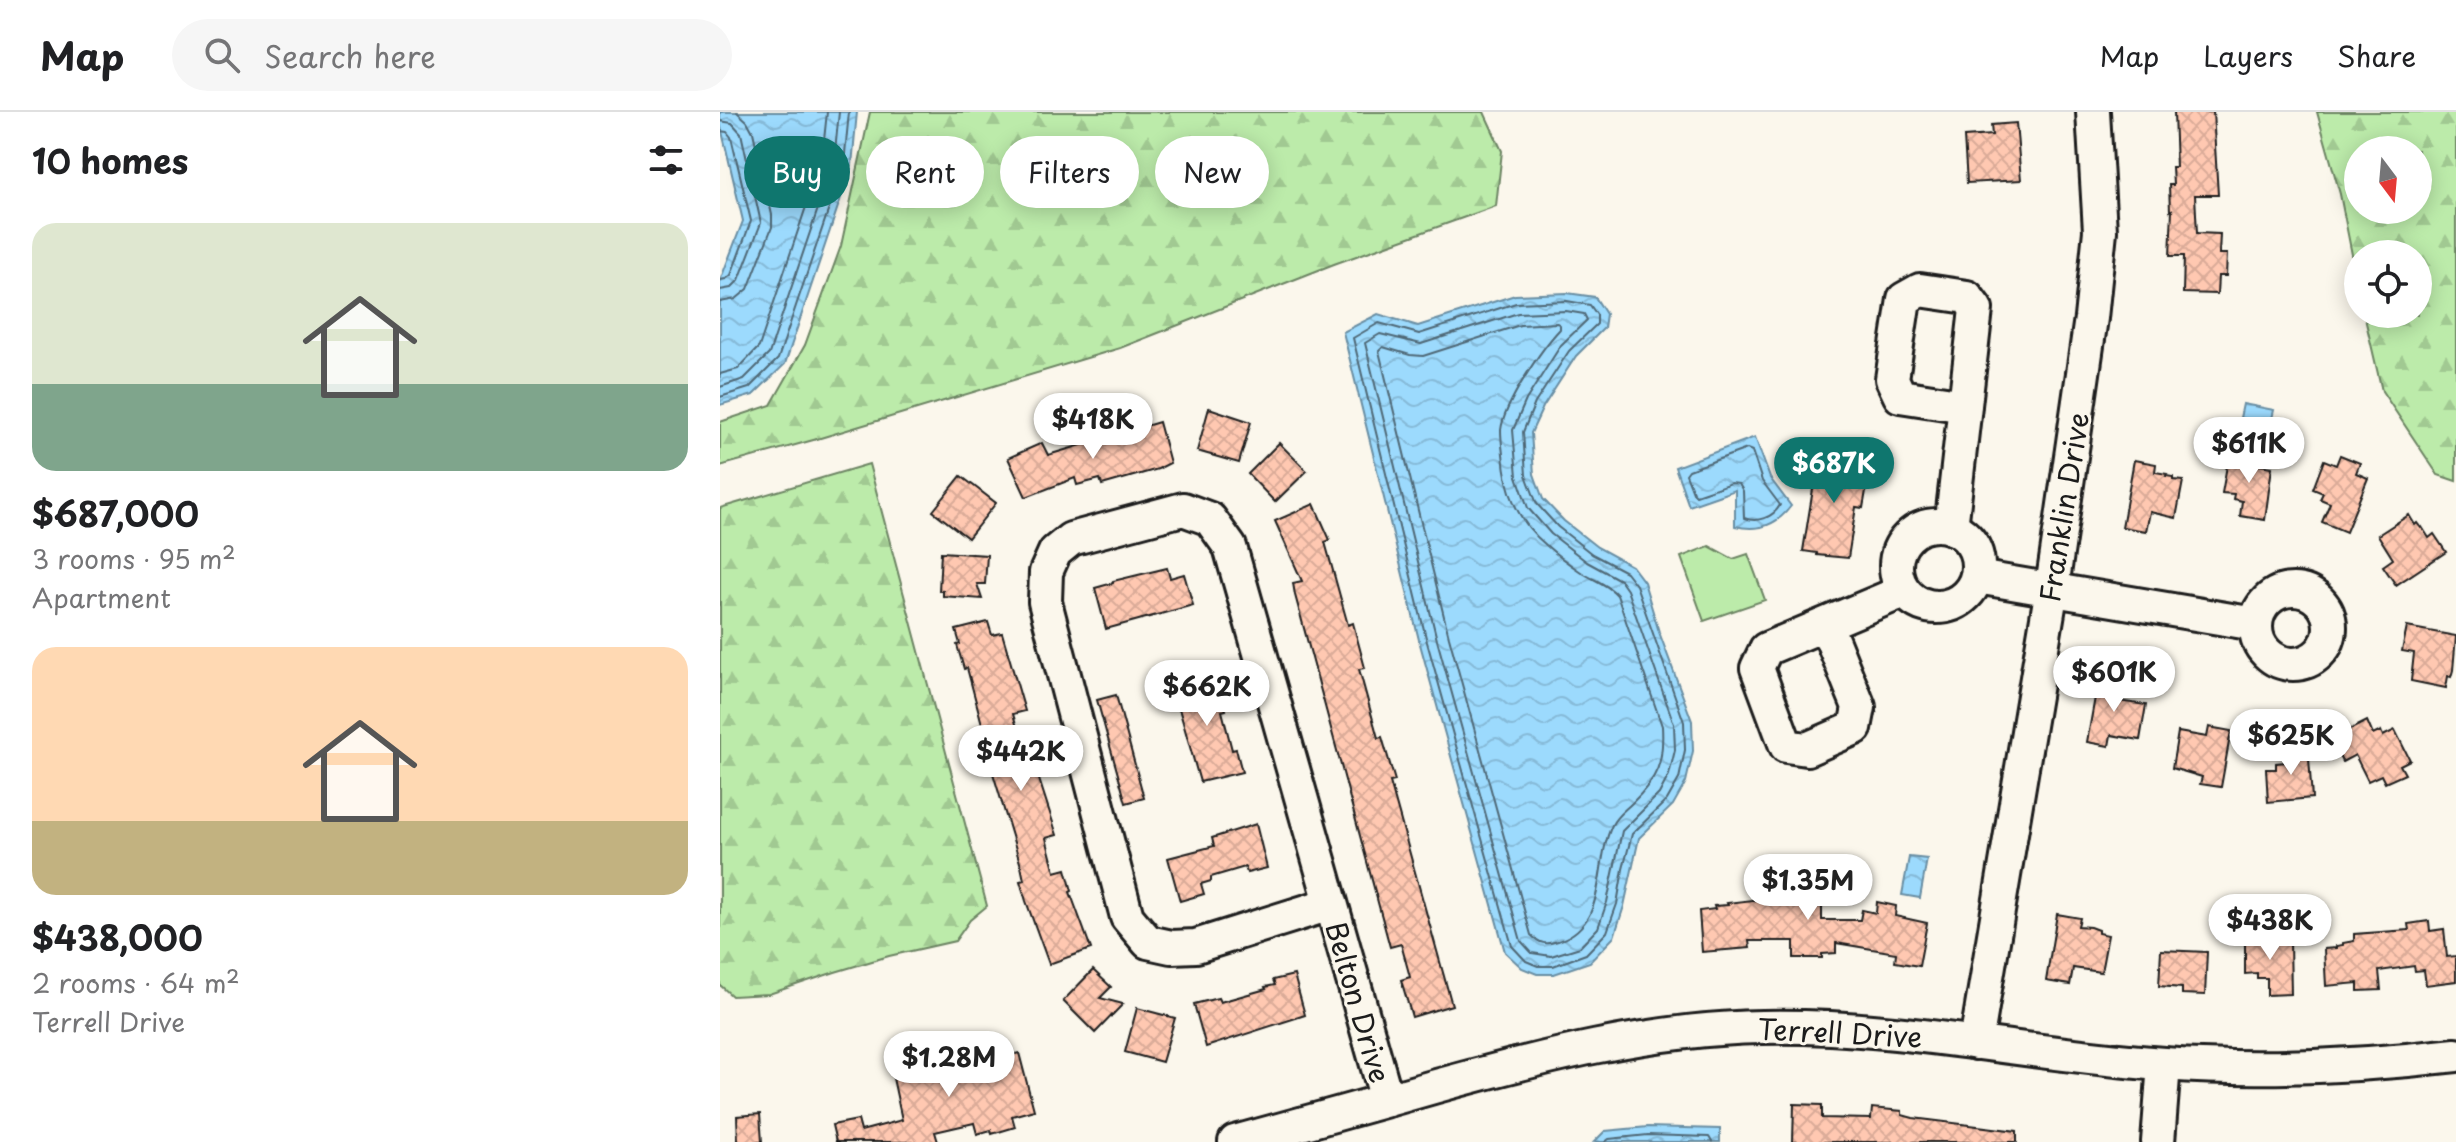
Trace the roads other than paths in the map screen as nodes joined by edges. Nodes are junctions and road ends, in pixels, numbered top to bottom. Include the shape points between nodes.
1 (2093, 112) edge
2 (1965, 406) dead end
3 (1951, 528) junction
4 (1977, 577) junction
5 (2052, 588) junction
6 (1904, 591) junction
7 (2255, 624) dead end
8 (1826, 625) dead end
9 (1330, 904) junction
10 (1976, 1043) junction
11 (2456, 1055) edge
12 (2164, 1064) junction
13 (1387, 1100) junction
14 (1235, 1142) edge
15 (2158, 1142) edge

1 - 5 street, Franklin Drive via 2100,231
2 - 3 street
3 - 4 street via 1962,533 1976,553
3 - 6 street via 1925,527 1904,542 1896,566
4 - 5 street
4 - 6 street via 1965,596 1945,606 1923,605
5 - 7 street
5 - 10 street, Franklin Drive
6 - 8 street
9 - 9 street, Belton Drive via 1230,547 1220,530 1210,519 1183,509 1071,539 1055,552 1046,572 1045,602 1127,917 1148,942 1196,946
9 - 13 street, Belton Drive
10 - 12 street, Terrell Drive
10 - 13 street, Terrell Drive via 1830,1027 1690,1030 1532,1059
11 - 12 street, Terrell Drive via 2308,1066
12 - 15 street
13 - 14 street, Terrell Drive

